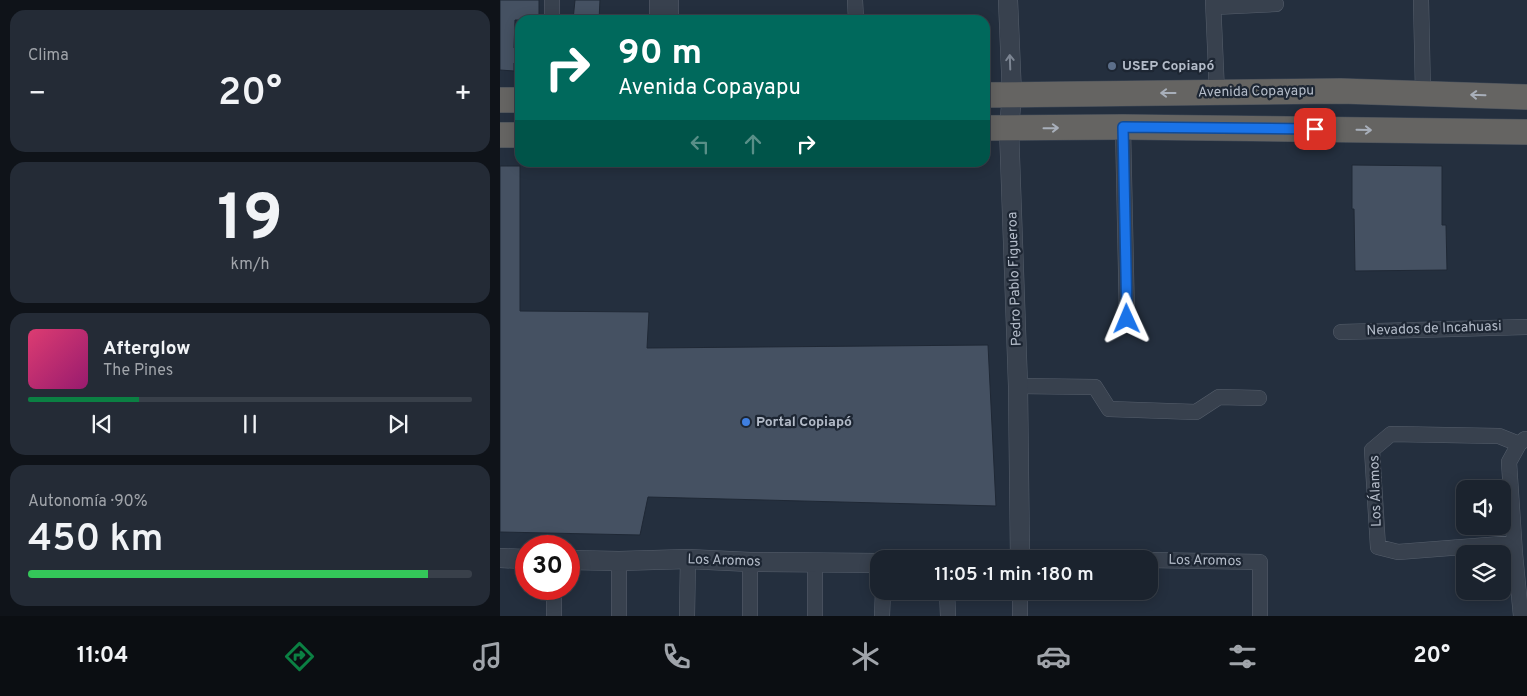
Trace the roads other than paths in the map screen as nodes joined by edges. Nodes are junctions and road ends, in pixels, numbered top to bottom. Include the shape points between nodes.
1 (552, 0) edge
2 (657, 0) edge
3 (671, 0) edge
4 (855, 0) edge
5 (1008, 0) edge
6 (1421, 0) edge
7 (1213, 4) edge
8 (1276, 4) dead end
9 (552, 15) edge
10 (657, 15) edge
11 (671, 15) edge
12 (856, 15) edge
13 (1217, 93) junction
14 (1423, 93) junction
15 (990, 95) edge
16 (1012, 95) junction
17 (1527, 97) edge
18 (500, 100) edge
19 (515, 100) edge
20 (1123, 127) junction
21 (997, 128) edge
22 (1527, 132) edge
23 (500, 135) edge
24 (515, 135) edge
25 (1127, 319) dead end
26 (1527, 327) edge
27 (1340, 332) dead end
28 (1018, 386) junction
29 (1259, 398) dead end
30 (1523, 441) edge
31 (1514, 542) junction
32 (1020, 550) edge
33 (500, 558) edge
34 (515, 559) edge
35 (688, 559) junction
36 (580, 560) edge
37 (1158, 560) edge
38 (619, 561) junction
39 (750, 562) junction
40 (815, 562) junction
41 (870, 563) edge
42 (554, 600) edge
43 (883, 600) edge
44 (947, 600) edge
45 (1020, 600) edge
46 (554, 616) edge
47 (619, 616) edge
48 (687, 616) edge
49 (750, 616) edge
50 (815, 616) edge
51 (882, 616) edge
52 (948, 616) edge
53 (1020, 616) edge
54 (1260, 616) edge
55 (1521, 616) edge

1 - 9 street
2 - 10 street
3 - 11 street
4 - 12 street
16 -> 5 street, Pedro Pablo Figueroa
6 - 14 street
7 - 8 street
7 - 13 street
13 - 14 highway, Avenida Copayapu
13 -> 16 highway, Avenida Copayapu
17 -> 14 highway, Avenida Copayapu
15 - 16 highway, Avenida Copayapu
16 - 21 street, Pedro Pablo Figueroa
18 - 19 highway
21 -> 20 highway
20 -> 22 highway
20 - 25 street
21 - 28 street, Pedro Pablo Figueroa
23 - 24 highway
26 - 27 street, Nevados de Incahuasi
28 - 29 street via 1095,386 1109,409 1196,412 1219,397
28 - 32 street, Pedro Pablo Figueroa
30 - 31 street via 1509,462
30 - 31 street, Los Álamos via 1499,436 1391,434 1372,450 1378,547 1398,552
31 - 55 street
33 - 34 street
35 - 38 street, Los Aromos
35 - 39 street, Los Aromos
35 - 48 street
36 - 38 street, Los Aromos
37 - 54 street, Los Aromos via 1260,562
38 - 47 street
39 - 40 street, Los Aromos
39 - 49 street
40 - 41 street, Los Aromos
40 - 50 street
42 - 46 street
43 - 51 street
44 - 52 street
45 - 53 street

